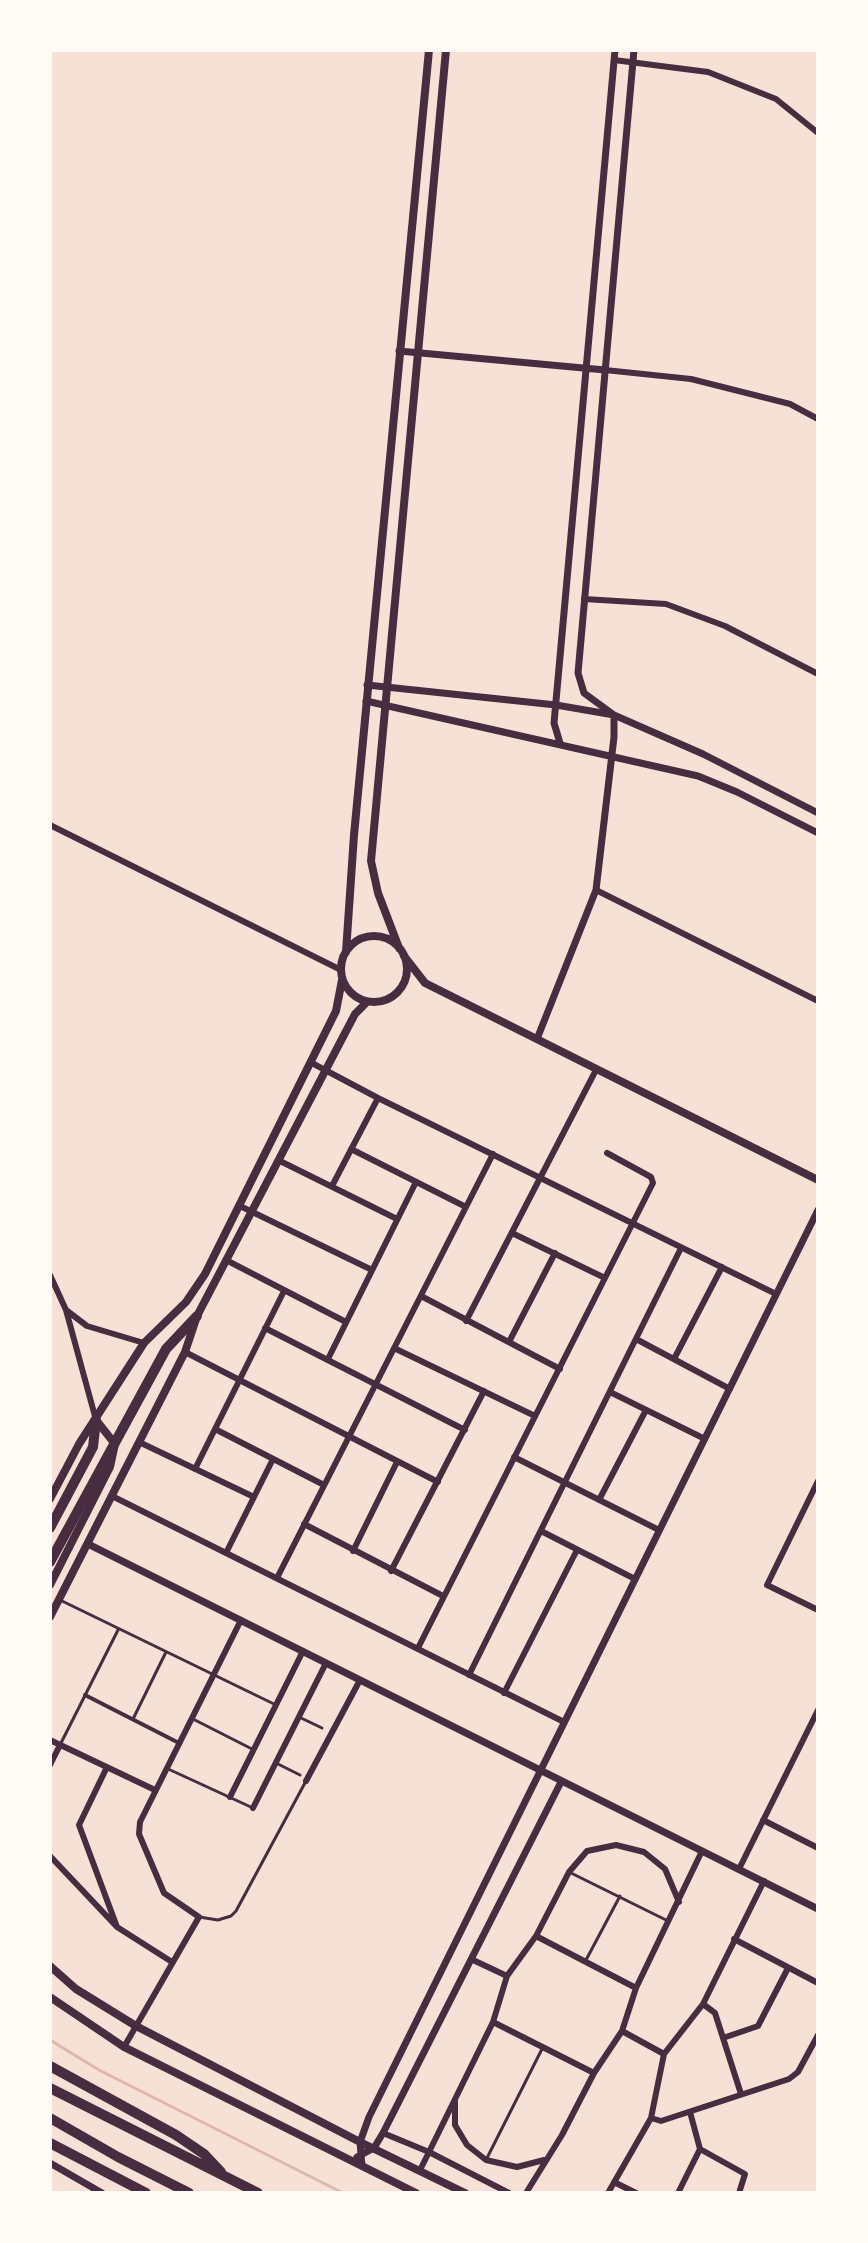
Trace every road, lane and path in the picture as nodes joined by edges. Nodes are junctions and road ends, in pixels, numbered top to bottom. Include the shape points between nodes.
1 (429, 50) edge
2 (446, 50) edge
3 (615, 50) edge
4 (634, 50) edge
5 (614, 60) junction
6 (633, 61) junction
7 (818, 133) edge
8 (399, 351) junction
9 (417, 353) junction
10 (586, 369) junction
11 (605, 370) junction
12 (818, 419) edge
13 (584, 599) junction
14 (818, 674) edge
15 (367, 685) junction
16 (387, 686) junction
17 (366, 701) junction
18 (386, 705) junction
19 (556, 705) junction
20 (614, 715) junction
21 (560, 743) junction
22 (612, 758) junction
23 (818, 813) edge
24 (50, 825) edge
25 (818, 833) edge
26 (596, 890) junction
27 (346, 952) junction
28 (402, 952) junction
29 (341, 970) junction
30 (342, 980) junction
31 (425, 983) junction
32 (403, 986) junction
33 (818, 1001) edge
34 (367, 1002) junction
35 (537, 1039) junction
36 (310, 1062) junction
37 (596, 1070) junction
38 (325, 1071) junction
39 (296, 1093) junction
40 (378, 1098) junction
41 (310, 1100) junction
42 (351, 1149) junction
43 (607, 1153) dead end
44 (493, 1154) junction
45 (278, 1160) junction
46 (542, 1177) junction
47 (818, 1180) edge
48 (416, 1182) junction
49 (332, 1186) junction
50 (240, 1206) junction
51 (466, 1207) junction
52 (818, 1210) edge
53 (252, 1211) junction
54 (397, 1219) junction
55 (633, 1224) junction
56 (512, 1233) junction
57 (681, 1248) junction
58 (555, 1253) junction
59 (226, 1260) junction
60 (722, 1267) junction
61 (372, 1270) junction
62 (205, 1274) junction
63 (50, 1275) edge
64 (605, 1278) junction
65 (216, 1281) junction
66 (284, 1291) junction
67 (776, 1294) junction
68 (421, 1296) junction
69 (66, 1310) junction
70 (197, 1316) junction
71 (466, 1321) junction
72 (346, 1322) junction
73 (265, 1328) junction
74 (636, 1339) junction
75 (509, 1342) junction
76 (144, 1343) junction
77 (394, 1348) junction
78 (185, 1352) junction
79 (328, 1359) junction
80 (674, 1359) junction
81 (560, 1369) junction
82 (239, 1380) junction
83 (376, 1384) junction
84 (730, 1389) junction
85 (484, 1391) junction
86 (610, 1392) junction
87 (646, 1410) junction
88 (535, 1416) junction
89 (96, 1420) junction
90 (215, 1429) junction
91 (465, 1430) junction
92 (349, 1436) junction
93 (705, 1439) junction
94 (139, 1442) junction
95 (115, 1444) junction
96 (514, 1457) junction
97 (273, 1459) junction
98 (397, 1462) junction
99 (195, 1469) junction
100 (818, 1481) edge
101 (438, 1482) junction
102 (565, 1482) junction
103 (324, 1485) junction
104 (815, 1495) edge
105 (112, 1496) junction
106 (254, 1497) junction
107 (50, 1499) edge
108 (599, 1500) junction
109 (85, 1516) junction
110 (304, 1524) junction
111 (50, 1528) edge
112 (659, 1530) junction
113 (541, 1531) junction
114 (88, 1544) junction
115 (577, 1550) junction
116 (353, 1551) junction
117 (226, 1553) junction
118 (50, 1562) edge
119 (391, 1571) junction
120 (277, 1578) junction
121 (635, 1579) junction
122 (50, 1585) edge
123 (443, 1596) junction
124 (59, 1600) junction
125 (818, 1610) edge
126 (50, 1617) edge
127 (241, 1620) junction
128 (118, 1629) junction
129 (418, 1648) junction
130 (303, 1651) junction
131 (166, 1652) junction
132 (326, 1663) junction
133 (214, 1675) junction
134 (469, 1675) junction
135 (360, 1680) junction
136 (504, 1693) junction
137 (85, 1695) junction
138 (276, 1705) junction
139 (818, 1710) edge
140 (299, 1717) junction
141 (191, 1718) junction
142 (133, 1719) junction
143 (564, 1722) junction
144 (322, 1728) dead end
145 (50, 1740) edge
146 (179, 1743) junction
147 (60, 1745) junction
148 (254, 1750) junction
149 (276, 1763) junction
150 (50, 1765) edge
151 (107, 1767) junction
152 (166, 1768) junction
153 (539, 1771) junction
154 (303, 1778) junction
155 (561, 1782) junction
156 (155, 1790) junction
157 (230, 1797) junction
158 (253, 1808) joint
159 (763, 1820) junction
160 (817, 1844) edge
161 (702, 1851) junction
162 (50, 1856) edge
163 (739, 1869) junction
164 (569, 1872) junction
165 (98, 1878) junction
166 (764, 1881) junction
167 (80, 1888) junction
168 (620, 1896) junction
169 (679, 1902) junction
170 (818, 1909) edge
171 (199, 1917) junction
172 (669, 1921) junction
173 (117, 1927) junction
174 (536, 1936) junction
175 (734, 1939) junction
176 (473, 1960) junction
177 (586, 1961) junction
178 (172, 1962) junction
179 (50, 1966) edge
180 (788, 1968) junction
181 (507, 1976) junction
182 (818, 1983) edge
183 (636, 1988) junction
184 (50, 1997) edge
185 (703, 2004) junction
186 (493, 2022) junction
187 (136, 2026) junction
188 (622, 2031) junction
189 (818, 2035) edge
190 (723, 2038) junction
191 (124, 2047) junction
192 (543, 2047) junction
193 (664, 2054) junction
194 (50, 2066) edge
195 (594, 2073) junction
196 (50, 2088) edge
197 (741, 2094) junction
198 (455, 2099) junction
199 (690, 2112) junction
200 (50, 2118) edge
201 (651, 2118) junction
202 (383, 2133) junction
203 (360, 2142) junction
204 (50, 2143) edge
205 (374, 2148) junction
206 (700, 2149) junction
207 (429, 2152) junction
208 (356, 2158) junction
209 (486, 2160) junction
210 (544, 2160) junction
211 (50, 2163) edge
212 (420, 2170) junction
213 (226, 2177) junction
214 (614, 2182) junction
215 (102, 2193) edge
216 (146, 2193) edge
217 (189, 2193) edge
218 (258, 2193) edge
219 (416, 2193) edge
220 (465, 2193) edge
221 (509, 2193) edge
222 (526, 2193) edge
223 (608, 2193) edge
224 (636, 2193) edge
225 (678, 2193) edge
226 (739, 2193) edge

1 - 8 main road
2 - 9 main road
3 - 5 street
4 - 6 street
5 - 6 street
5 - 10 street
6 - 7 street via 708,72 776,99
6 - 11 street
8 - 9 street
8 - 15 main road
9 - 10 street
9 - 16 main road
10 - 11 street
10 - 19 street
11 - 12 street via 691,379 790,404
11 - 13 street
13 - 14 street via 666,604 725,626
13 - 20 street via 580,683 584,693
15 - 16 street
15 - 17 main road
16 - 18 main road
16 - 19 street
17 - 18 street
17 - 27 main road
18 - 21 street
18 - 28 main road via 371,861
19 - 20 street
19 - 21 street
20 - 22 street
20 - 23 street
21 - 22 street
22 - 25 street via 698,776
22 - 26 street
24 - 29 street
26 - 33 street
26 - 35 street
27 - 28 main road via 371,936 391,941
27 - 29 main road
28 - 31 main road
28 - 32 main road via 407,975
29 - 30 main road
30 - 34 main road via 354,996
30 - 36 main road via 336,1011
31 - 32 main road
31 - 35 main road
32 - 34 main road via 385,1001
34 - 38 main road via 355,1014
35 - 37 main road
36 - 38 street
36 - 39 main road
37 - 46 street
37 - 47 main road
38 - 40 street
38 - 41 main road
39 - 41 main road
39 - 50 main road
40 - 42 street
40 - 44 street
41 - 45 main road
42 - 48 street
42 - 49 street
43 - 55 street via 653,1179
44 - 46 street
44 - 51 street
45 - 49 street
45 - 53 main road
46 - 55 street
46 - 56 street
48 - 51 street
48 - 54 street
49 - 54 street
50 - 53 street
50 - 62 main road
51 - 68 street
52 - 67 street
53 - 59 main road
53 - 61 street
54 - 61 street
55 - 57 street
55 - 64 street
56 - 58 street
56 - 71 street
57 - 60 street
57 - 74 street
58 - 64 street
58 - 75 street
59 - 65 main road
59 - 66 street
60 - 67 street
60 - 80 street
61 - 72 street
62 - 65 main road
62 - 76 main road via 186,1302
63 - 69 street
64 - 81 street
65 - 70 main road
66 - 72 street
66 - 73 street
67 - 84 street
68 - 71 street
68 - 77 street
69 - 76 street via 87,1326
69 - 89 street
70 - 78 main road
70 - 95 highway via 166,1349
71 - 75 street
72 - 79 street
73 - 79 street
73 - 82 street
74 - 80 street
74 - 86 street
75 - 81 street
76 - 89 main road
77 - 83 street
77 - 85 street
78 - 82 street
78 - 94 main road
79 - 83 street
80 - 84 street
81 - 88 street
82 - 90 street
82 - 92 street
83 - 91 street
83 - 92 street
84 - 93 street
85 - 88 street
85 - 91 street
86 - 87 street
86 - 102 street
87 - 93 street
87 - 108 street
88 - 96 street
89 - 95 main road
89 - 107 main road
89 - 111 highway via 93,1447
90 - 97 street
90 - 99 street
91 - 101 street
92 - 98 street
92 - 103 street
93 - 112 street
94 - 99 street
94 - 105 main road
95 - 109 main road via 110,1467
95 - 118 highway
96 - 102 street
96 - 123 street
97 - 103 street
97 - 106 street
98 - 101 street
98 - 116 street
99 - 106 street
100 - 104 street
101 - 119 street
102 - 108 street
102 - 113 street
103 - 110 street
104 - 125 street via 767,1585
105 - 114 main road
105 - 117 street
106 - 117 street
108 - 112 street
109 - 114 main road
109 - 122 main road
110 - 116 street
110 - 120 street
112 - 121 street
113 - 115 street
113 - 134 street
114 - 124 main road
114 - 127 street
115 - 121 street
115 - 136 street
116 - 119 street
117 - 120 street
119 - 123 street
120 - 129 street
121 - 143 street
123 - 129 street
124 - 126 main road
124 - 128 lane
127 - 130 street
127 - 133 street
128 - 131 lane
128 - 137 lane
129 - 134 street
130 - 132 street
130 - 138 street
131 - 133 lane
131 - 142 lane
132 - 135 street
132 - 140 street
133 - 138 lane
133 - 141 street
134 - 136 street
135 - 153 street
135 - 154 street
136 - 143 street
137 - 142 street
137 - 147 lane
138 - 148 street
139 - 159 street
140 - 144 lane
140 - 149 street
141 - 146 street
141 - 148 lane
142 - 146 street
143 - 153 street
145 - 147 street
146 - 152 street
147 - 150 street
147 - 151 street
148 - 157 street
149 - 154 lane
149 - 158 street
151 - 156 street
151 - 165 street via 79,1825
152 - 156 street
152 - 157 lane
153 - 155 street
153 - 203 street
154 - 171 lane via 236,1911 225,1919
155 - 161 street
155 - 176 street
156 - 171 street via 139,1834 164,1893
157 - 158 lane
159 - 160 street
159 - 163 street
161 - 163 street
161 - 169 street
162 - 167 street
163 - 166 street
164 - 168 lane
164 - 169 street via 587,1851 616,1845 644,1852 665,1869
164 - 174 street
165 - 167 street
165 - 173 street
166 - 170 street
166 - 175 street
167 - 173 street
168 - 172 lane
168 - 177 lane
169 - 172 street
171 - 178 street
172 - 183 street
173 - 178 street
174 - 177 street
174 - 181 street
175 - 180 street
175 - 185 street
176 - 181 street
176 - 202 street
177 - 183 street
178 - 187 street
179 - 187 main road
180 - 182 street
180 - 190 street via 758,2026
181 - 186 street
183 - 188 street
184 - 191 main road
185 - 190 street via 715,2013
185 - 193 street
186 - 192 street
186 - 198 street
187 - 191 street
187 - 203 main road
188 - 193 street
188 - 195 street
189 - 197 street via 794,2077
190 - 197 street
191 - 208 main road
192 - 195 street
192 - 209 lane
193 - 201 street
194 - 213 highway via 176,2135
195 - 210 street
196 - 213 highway
197 - 199 street
198 - 207 street
198 - 209 street via 455,2125 467,2145
199 - 201 street via 661,2121
199 - 206 street
200 - 217 highway
201 - 214 street
202 - 205 street
202 - 207 street
203 - 205 main road
203 - 208 street
204 - 216 highway
205 - 208 street
205 - 212 main road
206 - 225 street
206 - 226 street via 745,2174
207 - 212 street
207 - 221 street
208 - 219 main road
209 - 210 street via 517,2167
210 - 222 street
211 - 215 street
212 - 220 main road
213 - 218 highway
214 - 223 street
214 - 224 street

